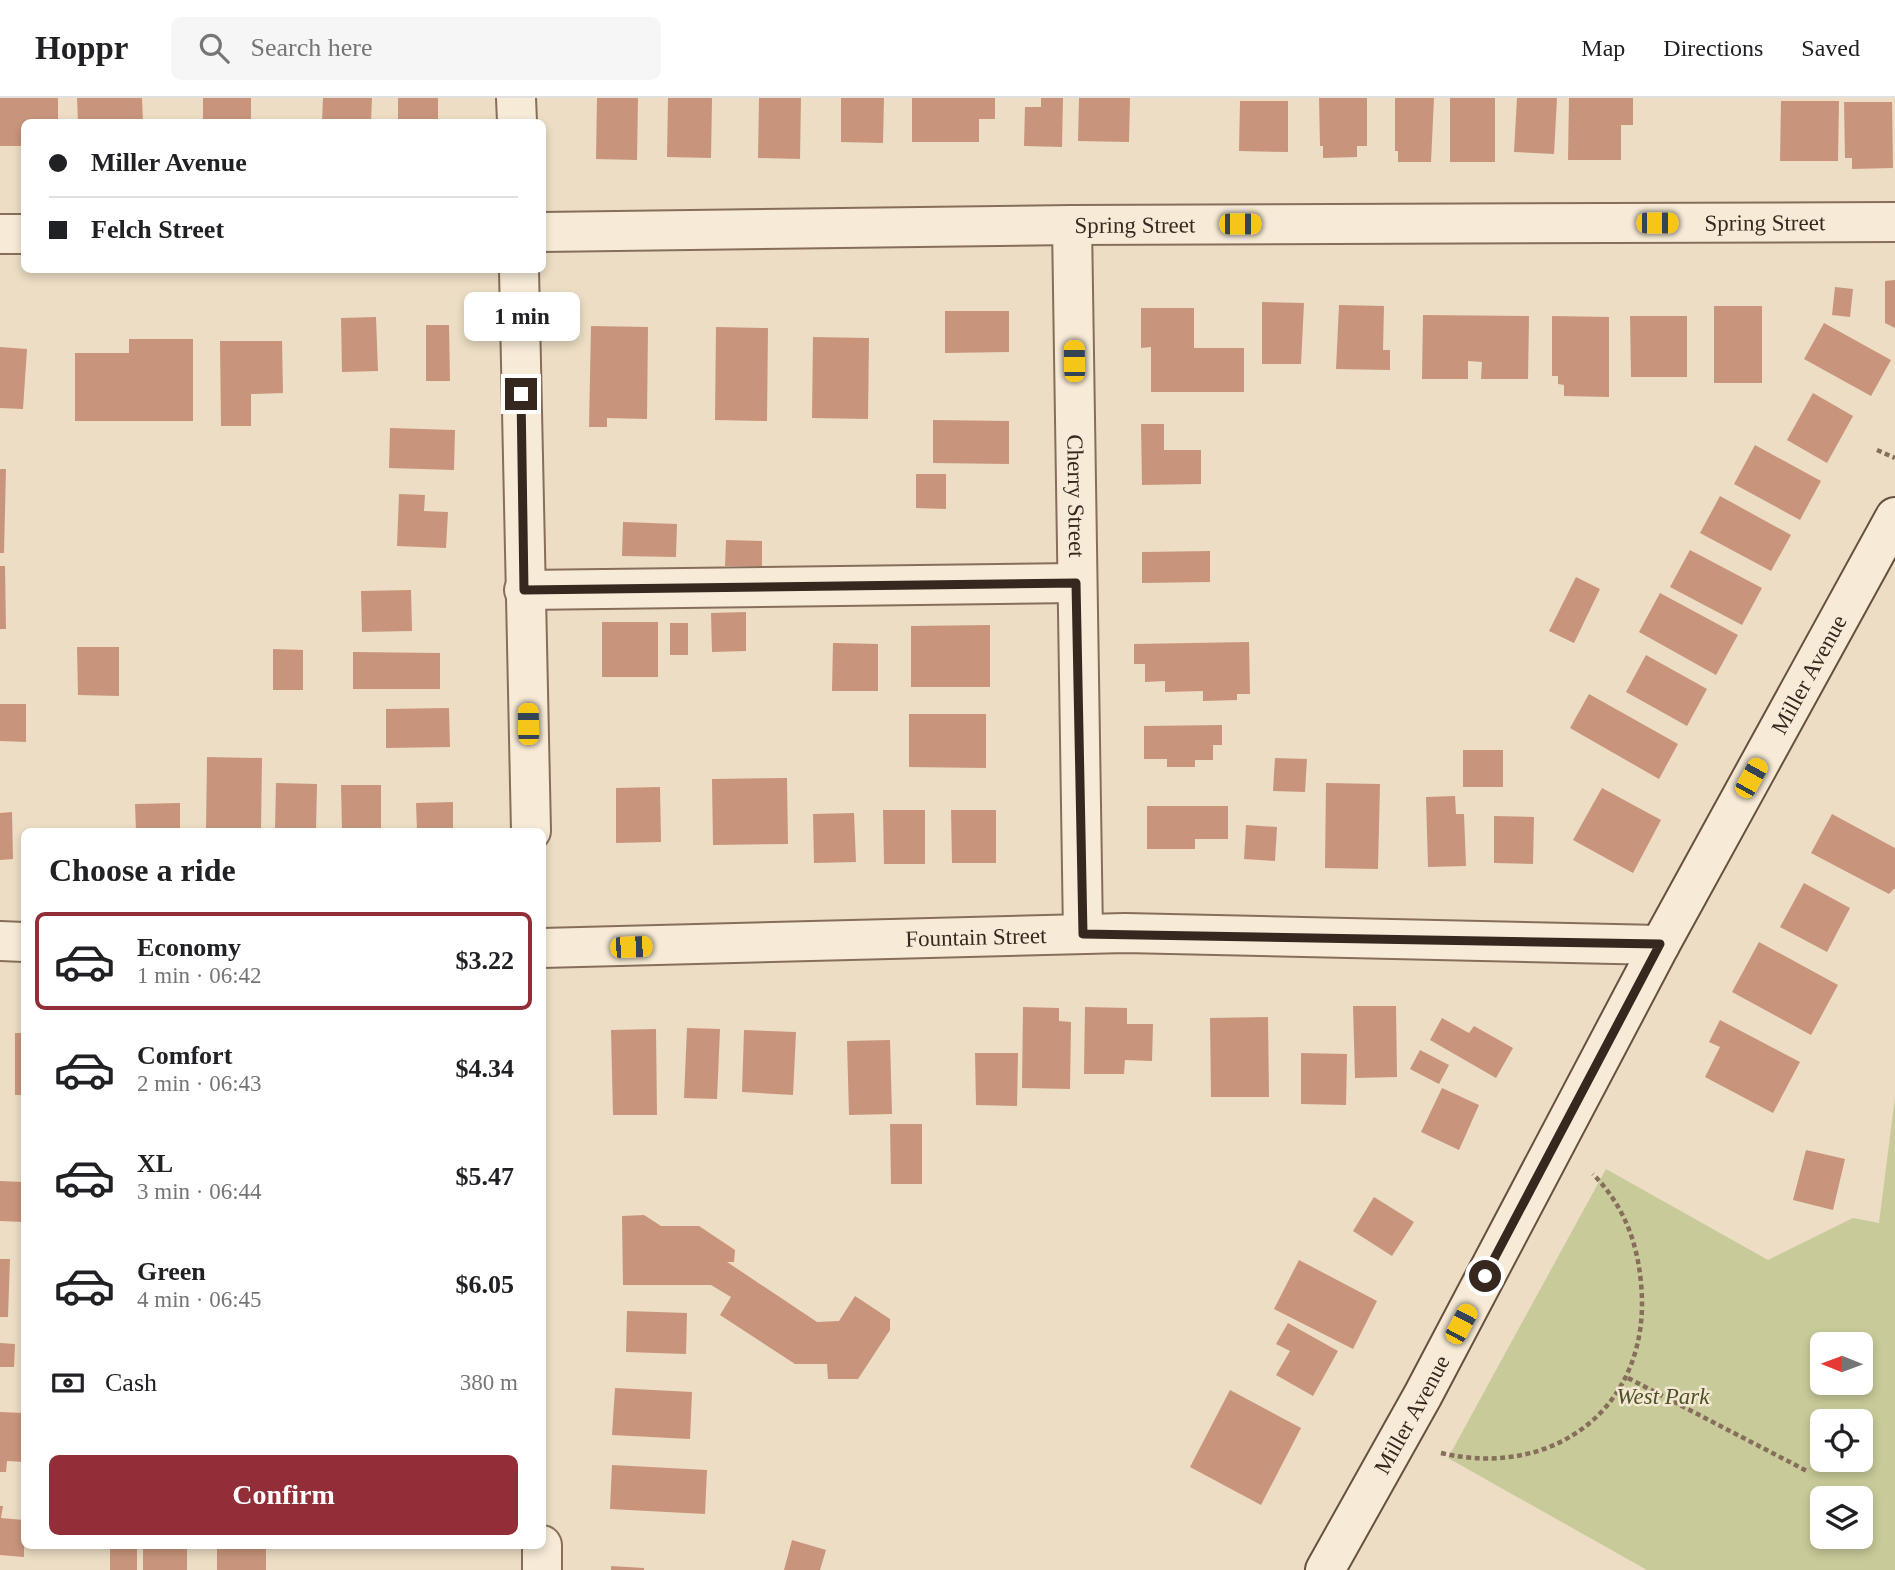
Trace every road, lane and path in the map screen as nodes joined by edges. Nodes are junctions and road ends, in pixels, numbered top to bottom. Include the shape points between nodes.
1 (516, 98) edge
2 (517, 119) edge
3 (1895, 222) edge
4 (1072, 225) junction
5 (546, 232) edge
6 (0, 234) edge
7 (21, 234) edge
8 (519, 273) edge
9 (1877, 450) dead end
10 (1895, 458) edge
11 (1895, 517) edge
12 (1076, 583) junction
13 (524, 590) junction
14 (531, 828) edge
15 (1083, 934) junction
16 (0, 942) edge
17 (21, 942) edge
18 (1660, 944) junction
19 (546, 948) edge
20 (1593, 1174) dead end
21 (1628, 1378) junction
22 (1441, 1453) dead end
23 (1807, 1471) dead end
24 (542, 1549) edge
25 (542, 1570) edge
26 (1325, 1570) edge

1 - 2 street
3 - 4 street, Spring Street
4 - 5 street, Spring Street
4 - 12 street, Cherry Street
6 - 7 street
8 - 13 street
9 - 10 path
11 - 18 street, Miller Avenue
12 - 13 street
12 - 15 street, Cherry Street
13 - 14 street
15 - 18 street, Fountain Street
15 - 19 street, Fountain Street
16 - 17 street
18 - 26 street, Miller Avenue via 1423,1395
20 - 21 path via 1622,1209 1639,1261 1641,1322
21 - 22 path via 1605,1409 1559,1442 1489,1460
21 - 23 path
24 - 25 street

